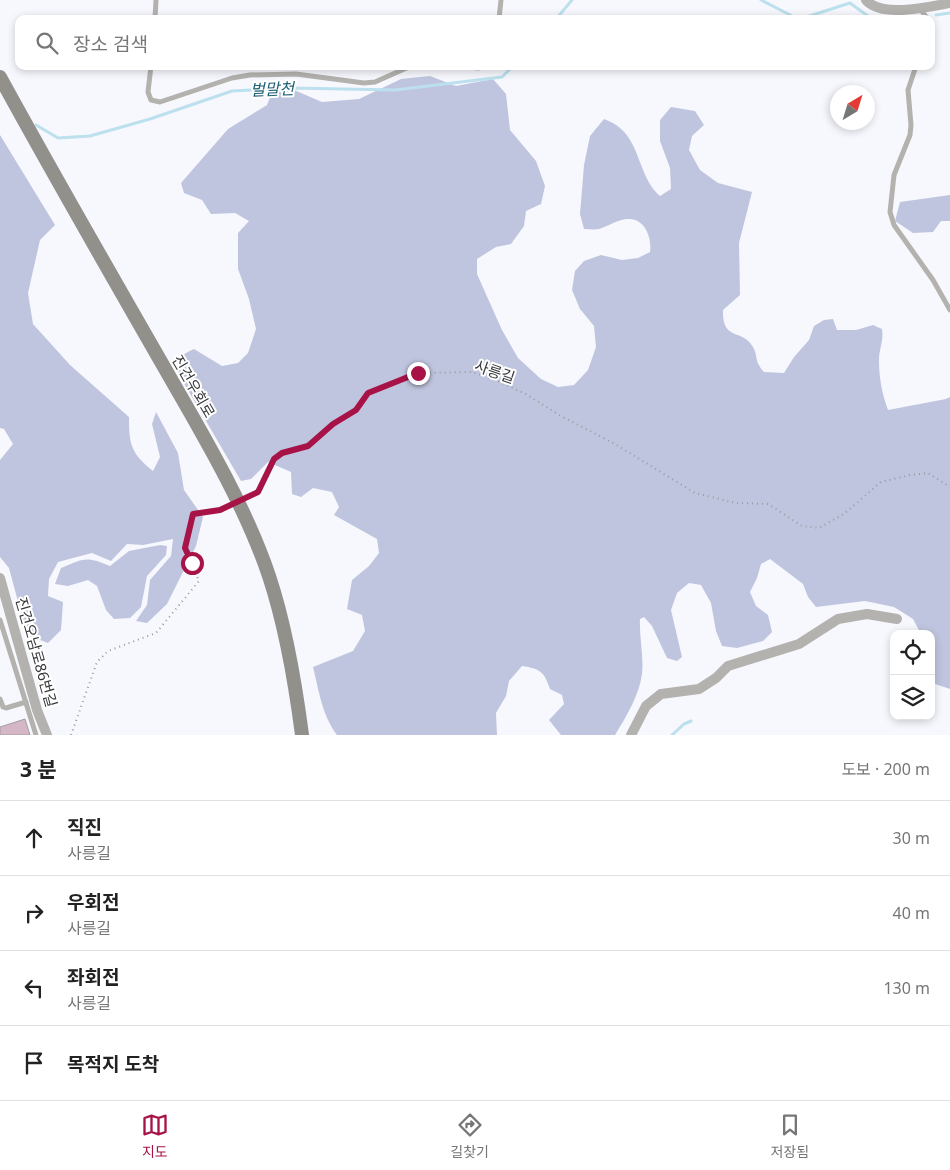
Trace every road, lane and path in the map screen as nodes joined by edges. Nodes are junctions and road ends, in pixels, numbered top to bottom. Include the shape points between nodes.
1 (156, 0) edge
2 (501, 0) edge
3 (866, 0) edge
4 (950, 3) edge
5 (920, 8) junction
6 (155, 15) edge
7 (499, 15) edge
8 (925, 15) edge
9 (151, 70) edge
10 (402, 70) edge
11 (915, 70) edge
12 (0, 76) edge
13 (950, 310) edge
14 (950, 487) edge
15 (0, 578) edge
16 (897, 619) dead end
17 (0, 620) edge
18 (8, 643) junction
19 (0, 646) edge
20 (0, 698) edge
21 (26, 702) junction
22 (36, 735) edge
23 (47, 735) edge
24 (70, 735) edge
25 (302, 735) edge
26 (631, 735) edge

1 - 6 lane
2 - 7 lane
3 - 5 street via 870,5 887,10
4 - 5 street
5 - 8 lane
9 - 10 lane via 148,92 151,100 160,102 241,76 296,74 364,83 375,82
11 - 13 lane via 908,90 910,135 894,174 890,212 894,225
12 - 25 main road, 진건우회로 via 203,436 248,524 269,576 279,612
14 - 24 path, 사릉길, bridge via 928,473 881,482 844,514 819,528 802,526 768,504 736,503 695,493 615,444 493,379 472,372 418,373 368,393 356,410 333,424 308,446 282,453 274,459 258,492 220,510 193,514 185,548 199,581 156,633 108,651 97,662
15 - 23 street, 진건오남로86번길
16 - 26 street via 868,614 838,618 799,644 728,666 699,689 661,694 646,706
17 - 18 lane
18 - 19 lane
18 - 21 lane
20 - 21 lane via 6,708
21 - 22 lane

